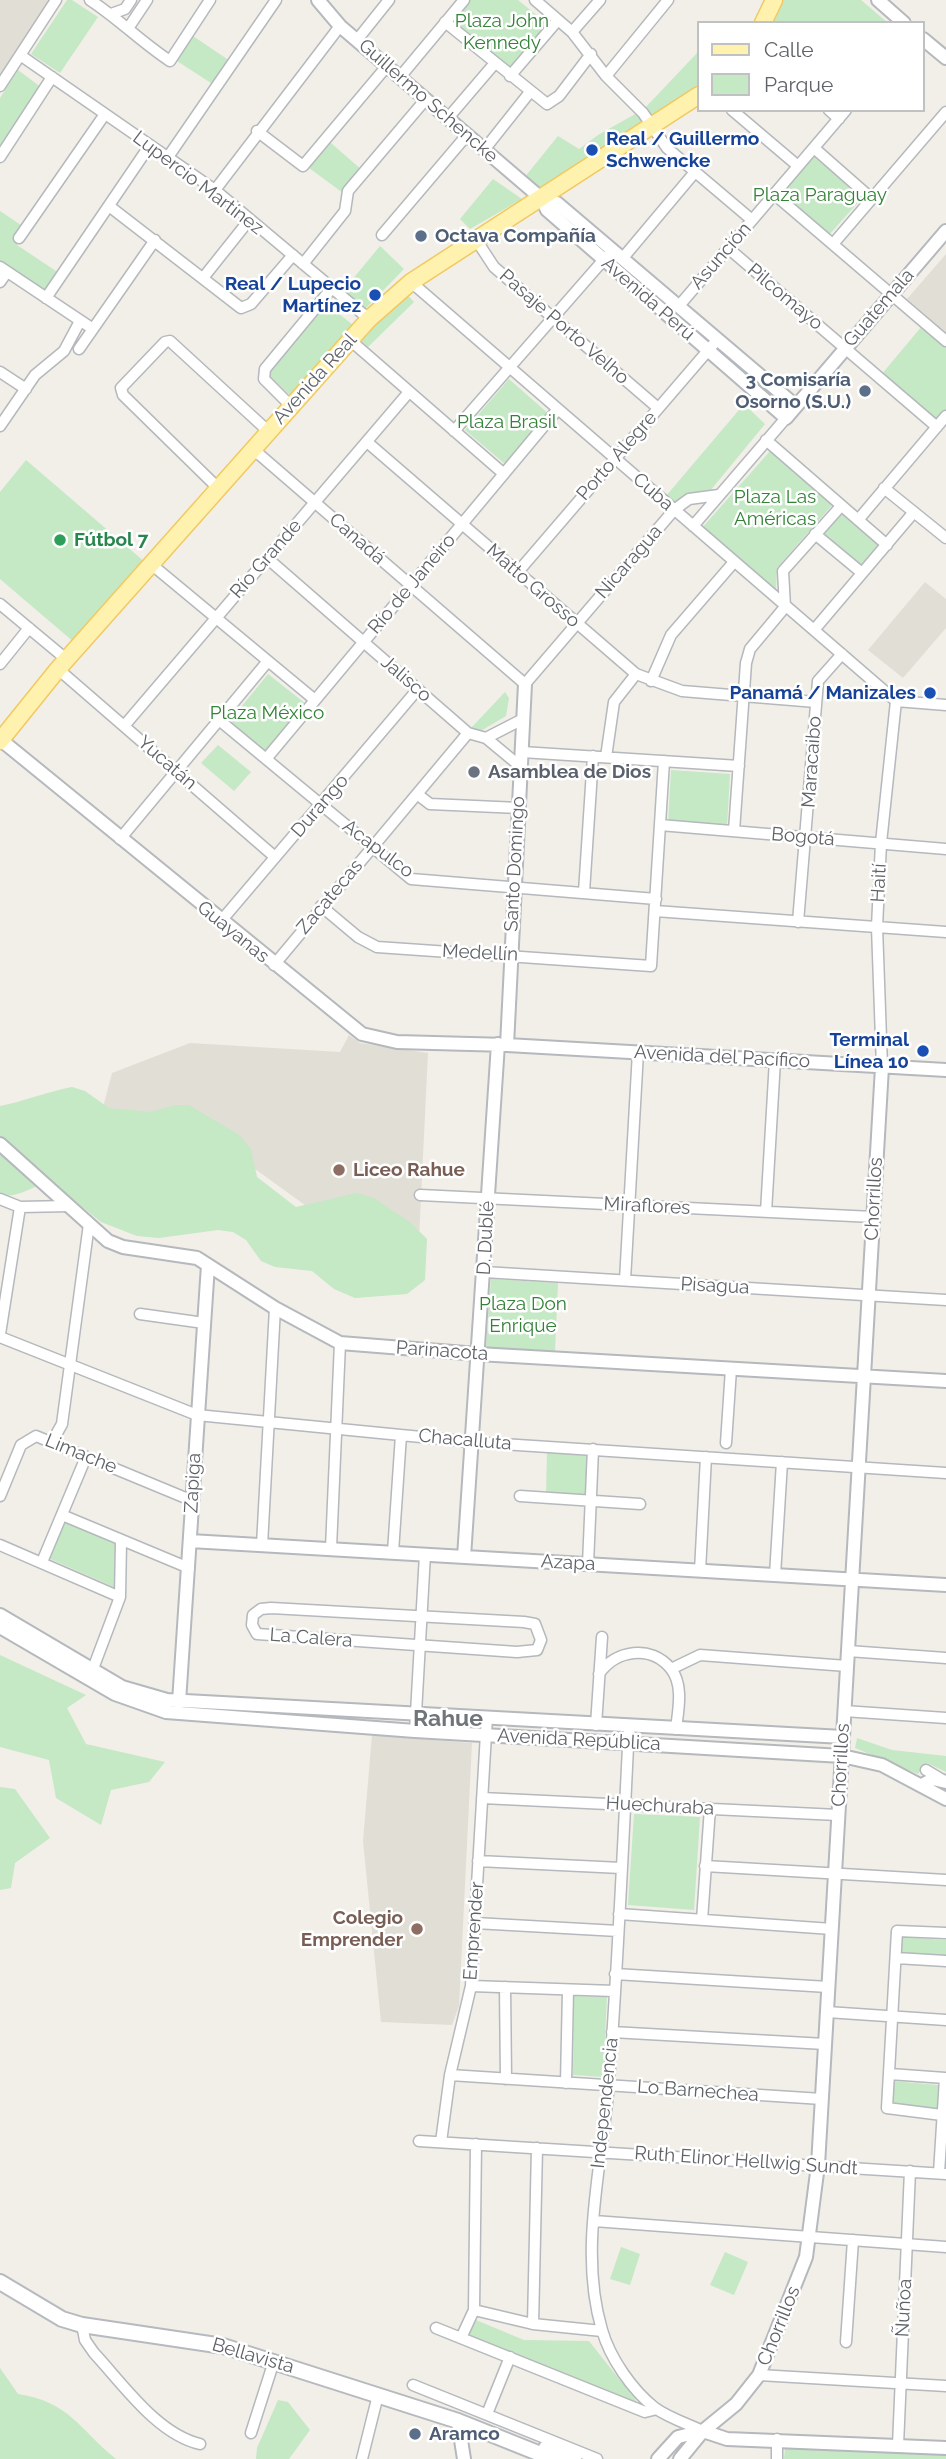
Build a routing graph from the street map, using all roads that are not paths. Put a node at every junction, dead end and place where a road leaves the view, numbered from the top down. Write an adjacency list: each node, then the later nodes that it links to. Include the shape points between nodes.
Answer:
1 (56, 0): 28 (street)
2 (90, 0): 16 (street)
3 (131, 0): 15 (street)
4 (146, 0): 17 (street)
5 (210, 0): 23 (street, via 170,61 135,38)
6 (276, 0): 52 (street)
7 (389, 0): 25 (street)
8 (464, 0): 21 (street)
9 (535, 0): 18 (street)
10 (600, 0): 24 (street)
11 (668, 0): 33 (street)
12 (774, 0): 19 (main road)
13 (878, 0): 20 (street)
14 (319, 1): 22 (street, Guillermo Schencke)
15 (125, 9): 16 (street); 17 (street)
16 (111, 13): 23 (street)
17 (136, 17): 23 (street)
18 (558, 20): 24 (street); 32 (street)
19 (764, 21)
20 (902, 21)
21 (446, 23): 30 (street); 35 (street)
22 (340, 26): 25 (street, Guillermo Schencke); 46 (street)
23 (129, 27)
24 (572, 32): 27 (street)
25 (357, 40): 31 (street, Guillermo Schencke)
26 (926, 46): 29 (street)
27 (592, 54): 33 (street); 37 (street, via 553,102 547,104)
28 (20, 55): 34 (street, Lupercio Martínez); 36 (street)
29 (946, 58)
30 (495, 63): 32 (street); 44 (street)
31 (387, 66): 35 (street, Guillermo Schencke); 46 (street, via 303,166)
32 (510, 76): 37 (street)
33 (606, 76): 45 (street)
34 (52, 77): 42 (street, Lupercio Martínez); 51 (street)
35 (400, 77): 39 (street, Guillermo Schencke)
36 (0, 86)
37 (530, 92): 50 (street)
38 (698, 96): 45 (main road, Avenida Real)
39 (426, 100): 44 (street, Guillermo Schencke); 71 (street, via 348,191 345,211)
40 (734, 112): 53 (street)
41 (946, 112): 58 (street)
42 (104, 114): 48 (street, Lupercio Martínez); 64 (street)
43 (842, 114): 49 (street, Asunción)
44 (448, 118): 47 (street, Guillermo Schencke)
45 (652, 125): 54 (street, via 667,148); 57 (main road, Avenida Real)
46 (257, 131): 55 (street)
47 (467, 135): 50 (street, Guillermo Schencke); 63 (street)
48 (150, 145): 52 (street, Lupercio Martínez); 59 (street)
49 (814, 148): 53 (street, Asunción); 58 (street)
50 (484, 150): 57 (street, Guillermo Schencke)
51 (0, 157)
52 (167, 157): 55 (street, Lupercio Martínez)
53 (798, 166): 56 (street, Asunción)
54 (695, 172): 61 (street); 70 (street)
55 (215, 190): 60 (street, Lupercio Martínez)
56 (774, 194): 61 (street, Asunción); 67 (street)
57 (542, 199): 66 (main road, Avenida Real); 70 (street, Avenida Perú, via 547,210)
58 (872, 199): 67 (street)
59 (109, 205): 65 (street); 78 (street)
60 (250, 219): 69 (street, Lupercio Martínez); 73 (street)
61 (752, 220): 68 (street, Asunción)
62 (946, 231): 77 (street, Guatemala)
63 (382, 235)
64 (19, 238)
65 (155, 240): 73 (street); 83 (street)
66 (477, 241): 75 (main road, Avenida Real); 80 (street, Pasaje Porto Velho, via 494,267)
67 (833, 244): 77 (street)
68 (728, 248): 79 (street, Asunción); 87 (street, Pilcomayo)
69 (293, 256): 71 (street, Lupercio Martínez); 73 (street, via 246,308)
70 (612, 257): 79 (street, Avenida Perú); 80 (street); 89 (street, Avenida Perú)
71 (303, 264): 76 (street, Lupercio Martínez)
72 (3, 270): 74 (street); 78 (street)
73 (203, 278)
74 (0, 282)
75 (411, 282): 81 (main road, Avenida Real); 90 (street, Cuba)
76 (332, 288): 81 (street, Lupercio Martínez); 94 (street, via 265,369 264,379)
77 (892, 294): 86 (street); 87 (street, Guatemala)
78 (46, 298): 82 (street)
79 (678, 307): 85 (street, Avenida Perú)
80 (554, 318): 90 (street); 96 (street, Pasaje Porto Velho)
81 (369, 319): 84 (main road, Avenida Real)
82 (80, 321): 83 (street); 92 (street, via 64,351 41,369)
83 (93, 329): 88 (street)
84 (350, 340): 93 (street); 94 (main road, Avenida Real)
85 (717, 340): 89 (street, Porto Alegre); 95 (street, Avenida Perú)
86 (946, 341)
87 (845, 348): 95 (street, Guatemala); 101 (street, Pilcomayo)
88 (79, 349)
89 (708, 351): 96 (street, Porto Alegre); 99 (street, Avenida Perú)
90 (510, 368): 97 (street, Cuba); 103 (street)
91 (0, 372): 92 (street)
92 (26, 389): 100 (street)
93 (409, 392): 103 (street); 105 (street, Río Grande)
94 (291, 406): 102 (main road, Avenida Real)
95 (796, 406): 99 (street, Guatemala)
96 (658, 408): 107 (street, Porto Alegre)
97 (558, 409): 107 (street, Cuba); 108 (street, Río de Janeiro)
98 (946, 416): 101 (street)
99 (786, 418): 104 (street, Nicaragua)
100 (0, 426)
101 (937, 427): 110 (street)
102 (268, 431): 106 (main road, Avenida Real); 109 (street, via 170,341 121,388)
103 (454, 431): 108 (street)
104 (766, 440): 111 (street, Nicaragua); 113 (street)
105 (367, 442): 112 (street, Río Grande); 117 (street, Matto Grosso)
106 (253, 449): 109 (main road, Avenida Real); 112 (street, Canadá)
107 (614, 458): 114 (street, Cuba); 125 (street, Porto Alegre)
108 (504, 474): 117 (street, Río de Janeiro)
109 (218, 488): 124 (main road, Avenida Real)
110 (884, 488): 115 (street); 116 (street)
111 (719, 495): 114 (street, Nicaragua, via 689,499); 118 (street, Nicaragua)
112 (315, 503): 122 (street, Río Grande); 127 (street, Canadá)
113 (841, 506): 116 (street); 119 (street)
114 (674, 510): 118 (street, Cuba); 131 (street, Nicaragua)
115 (914, 512): 120 (street); 121 (street)
116 (858, 520): 121 (street)
117 (462, 524): 125 (street, Matto Grosso); 127 (street, Río de Janeiro)
118 (693, 526): 123 (street, Cuba)
119 (815, 534): 126 (street); 129 (street, via 783,571)
120 (945, 534)
121 (887, 545): 126 (street)
122 (267, 558): 130 (street, Río Grande); 134 (street, Jalisco)
123 (734, 562): 129 (street, Cuba); 140 (street, via 671,635)
124 (151, 564): 130 (street); 138 (main road, Avenida Real)
125 (517, 573): 131 (street, Matto Grosso)
126 (862, 573): 133 (street)
127 (411, 586): 134 (street, Río de Janeiro); 141 (street, Canadá)
128 (0, 604): 132 (street, Yucatán)
129 (785, 607): 133 (street, Cuba); 143 (street, via 751,649)
130 (216, 618): 136 (street); 150 (street, Río Grande)
131 (576, 622): 139 (street, Matto Grosso); 141 (street, Nicaragua)
132 (29, 628): 137 (street); 138 (street, Yucatán)
133 (814, 630): 135 (street, Cuba)
134 (364, 642): 142 (street, Jalisco); 144 (street, Río de Janeiro)
135 (842, 654): 145 (street, Cuba); 146 (street, Maracaibo, via 818,681)
136 (268, 661): 144 (street); 149 (street)
137 (0, 664)
138 (62, 664): 150 (street, Yucatán); 153 (main road, Avenida Real)
139 (636, 674): 140 (street, Matto Grosso); 156 (street, via 614,702)
140 (651, 681): 143 (street, Matto Grosso, via 682,691)
141 (525, 684): 148 (street, Santo Domingo)
142 (418, 689): 151 (street, Jalisco); 163 (street, Durango)
143 (744, 696): 146 (street, Matto Grosso); 159 (street)
144 (315, 700): 157 (street, Río de Janeiro)
145 (896, 701): 147 (street); 169 (street, Haití)
146 (816, 702): 167 (street, Maracaibo)
147 (946, 705)
148 (523, 719): 152 (street); 154 (street, Santo Domingo)
149 (219, 720): 157 (street, Acapulco); 161 (street)
150 (124, 726): 161 (street, Yucatán)
151 (468, 733): 152 (street, Jalisco); 162 (street, Zacatecas)
152 (486, 738): 160 (street, Jalisco)
153 (1, 741): 168 (street, Guayanas)
154 (522, 751): 155 (street); 160 (street, Santo Domingo)
155 (593, 756): 156 (street); 174 (street)
156 (606, 757): 158 (street)
157 (266, 759): 163 (street, Acapulco)
158 (664, 761): 159 (street); 165 (street)
159 (739, 766): 166 (street)
160 (521, 767): 164 (street, Santo Domingo)
161 (176, 771): 168 (street); 172 (street, Yucatán)
162 (417, 794): 164 (street, via 430,804); 170 (street, Zacatecas)
163 (321, 804): 170 (street, Acapulco); 172 (street, Durango)
164 (519, 808): 173 (street, Santo Domingo)
165 (660, 825): 166 (street, Bogotá); 175 (street)
166 (734, 831): 167 (street, Bogotá)
167 (806, 837): 169 (street, Bogotá); 179 (street, Maracaibo)
168 (120, 839): 178 (street, Guayanas)
169 (881, 843): 171 (street, Bogotá); 180 (street, Haití)
170 (372, 846): 173 (street, Acapulco, via 411,879); 176 (street, Zacatecas)
171 (946, 849)
172 (275, 857): 178 (street, Durango)
173 (514, 887): 174 (street, Acapulco); 182 (street, Santo Domingo)
174 (584, 892): 175 (street, Acapulco)
175 (656, 899): 177 (street)
176 (321, 906): 182 (street, Medellín, via 377,947); 183 (street, Zacatecas)
177 (655, 911): 179 (street); 182 (street, Medellín, via 652,965)
178 (221, 921): 183 (street, Guayanas)
179 (798, 922): 180 (street)
180 (877, 927): 181 (street); 187 (street, Haití)
181 (946, 932)
182 (510, 954): 184 (street, Santo Domingo)
183 (275, 965): 184 (street, Guayanas, via 362,1034 397,1042)
184 (503, 1044): 185 (street, Avenida del Pacífico); 191 (street, D. Dublé)
185 (638, 1052): 186 (street, Avenida del Pacífico); 193 (street)
186 (775, 1060): 187 (street, Avenida del Pacífico); 196 (street)
187 (882, 1067): 188 (street, Avenida del Pacífico); 197 (street, Chorrillos)
188 (946, 1070)
189 (0, 1144): 194 (street, Parinacota)
190 (420, 1195): 191 (street, Miraflores)
191 (488, 1198): 193 (street, Miraflores); 200 (street, D. Dublé)
192 (0, 1199): 195 (street)
193 (629, 1205): 196 (street, Miraflores); 201 (street)
194 (70, 1206): 195 (street); 198 (street, Parinacota)
195 (20, 1207): 207 (street)
196 (766, 1212): 197 (street, Miraflores)
197 (873, 1217): 202 (street, Chorrillos)
198 (89, 1224): 199 (street, Parinacota, via 123,1247 197,1258); 210 (street)
199 (208, 1265): 204 (street, Parinacota); 206 (street, Zapiga)
200 (484, 1272): 201 (street, Pisagua); 209 (street, D. Dublé)
201 (625, 1280): 202 (street, Pisagua)
202 (869, 1295): 203 (street, Pisagua); 212 (street, Chorrillos)
203 (946, 1300)
204 (275, 1308): 208 (street, Parinacota); 215 (street)
205 (140, 1314): 206 (street)
206 (204, 1323): 214 (street, Zapiga)
207 (0, 1336): 210 (street, Chacalluta)
208 (340, 1343): 209 (street, Parinacota); 216 (street)
209 (478, 1354): 211 (street, Parinacota); 218 (street, D. Dublé)
210 (69, 1365): 214 (street, Chacalluta); 219 (street, via 62,1424)
211 (731, 1368): 212 (street, Parinacota); 220 (street)
212 (864, 1376): 213 (street, Parinacota); 225 (street, Chorrillos)
213 (946, 1381)
214 (197, 1415): 215 (street, Chacalluta); 229 (street, Zapiga)
215 (269, 1422): 216 (street, Chacalluta); 236 (street)
216 (337, 1429): 217 (street, Chacalluta); 237 (street)
217 (401, 1435): 218 (street, Chacalluta); 238 (street)
218 (472, 1441): 221 (street, Chacalluta); 240 (street, D. Dublé)
219 (52, 1443): 222 (street, Limache); 227 (street, Limache, via 36,1436 21,1445)
220 (726, 1443)
221 (593, 1450): 223 (street, Chacalluta); 230 (street)
222 (86, 1457): 229 (street, Limache); 232 (street)
223 (706, 1457): 224 (street, Chacalluta); 244 (street)
224 (782, 1462): 225 (street, Chacalluta); 245 (street)
225 (859, 1467): 226 (street, Chacalluta); 246 (street, Chorrillos)
226 (946, 1473)
227 (0, 1496)
228 (520, 1496): 230 (street)
229 (193, 1501): 234 (street, Zapiga)
230 (590, 1501): 231 (street); 242 (street)
231 (640, 1504)
232 (62, 1515): 233 (street); 241 (street)
233 (121, 1541): 243 (street); 248 (street)
234 (190, 1541): 236 (street, Azapa); 243 (street, Zapiga)
235 (0, 1545): 241 (street)
236 (262, 1545): 237 (street, Azapa)
237 (331, 1548): 238 (street, Azapa)
238 (393, 1552): 239 (street, Azapa)
239 (425, 1554): 240 (street, Azapa); 250 (street)
240 (464, 1557): 242 (street, Azapa)
241 (42, 1562): 248 (street)
242 (588, 1564): 244 (street, Azapa)
243 (189, 1568): 260 (street, Zapiga)
244 (700, 1571): 245 (street, Azapa)
245 (775, 1575): 246 (street, Azapa)
246 (852, 1580): 247 (street, Azapa); 254 (street, Chorrillos)
247 (946, 1585)
248 (120, 1598): 258 (street)
249 (0, 1615): 258 (street, Avenida República)
250 (421, 1616): 253 (street); 253 (street, La Calera, via 535,1624 541,1640 537,1650 529,1652); 253 (street, La Calera, via 271,1608 253,1615 252,1625 257,1634)
251 (0, 1627): 258 (street, Avenida República)
252 (602, 1637): 259 (street)
253 (420, 1646): 262 (street)
254 (848, 1651): 255 (street); 256 (street, Chorrillos)
255 (946, 1657)
256 (847, 1666): 257 (street, via 700,1655); 261 (street, Chorrillos)
257 (671, 1669): 259 (street, via 651,1656 624,1654 608,1661); 267 (street, via 679,1697)
258 (92, 1673): 260 (street, Avenida República, via 133,1691); 268 (street, Avenida República, via 128,1700 166,1712)
259 (599, 1674): 265 (street)
260 (178, 1702): 262 (street, Avenida República)
261 (844, 1711): 264 (street); 270 (street, Chorrillos)
262 (416, 1713): 263 (street, Avenida República); 268 (street)
263 (487, 1717): 265 (street, Avenida República); 269 (street, Emprender)
264 (946, 1718)
265 (596, 1725): 266 (street, Avenida República)
266 (629, 1727): 267 (street, Avenida República); 271 (street, Independencia)
267 (676, 1729): 270 (street, Avenida República)
268 (415, 1731): 269 (street, Avenida República)
269 (486, 1734): 271 (street, Avenida República); 276 (street, Emprender)
270 (843, 1737): 272 (street, Chorrillos)
271 (629, 1742): 272 (street, Avenida República); 278 (street, Independencia)
272 (842, 1756): 275 (street, Avenida República, via 882,1765); 280 (street, Chorrillos)
273 (926, 1770): 274 (street)
274 (945, 1781): 275 (street, via 933,1779)
275 (922, 1785): 277 (street, Avenida República)
276 (482, 1798): 278 (street, Huechuraba); 281 (street, Emprender)
277 (946, 1799)
278 (625, 1804): 279 (street, Huechuraba); 283 (street, Independencia)
279 (710, 1808): 280 (street, Huechuraba); 282 (street)
280 (838, 1815): 284 (street, Chorrillos)
281 (478, 1861): 283 (street); 288 (street, Emprender)
282 (705, 1866): 284 (street); 287 (street)
283 (621, 1868): 286 (street, Independencia)
284 (834, 1874): 285 (street); 289 (street, Chorrillos)
285 (946, 1880)
286 (619, 1914): 287 (street); 290 (street, Independencia)
287 (702, 1920): 289 (street)
288 (475, 1923): 290 (street); 295 (street, Emprender)
289 (832, 1929): 297 (street, Chorrillos)
290 (618, 1931): 294 (street, Independencia)
291 (946, 1933): 292 (street, via 897,1931)
292 (896, 1958): 293 (street); 301 (street)
293 (946, 1961)
294 (615, 1974): 297 (street); 299 (street, Independencia)
295 (471, 1986): 296 (street); 306 (street, Emprender)
296 (505, 1987): 298 (street); 307 (street)
297 (828, 1987): 300 (street, Chorrillos)
298 (568, 1990): 299 (street); 308 (street)
299 (614, 1991): 303 (street, Independencia)
300 (827, 2012): 301 (street); 304 (street, Chorrillos)
301 (892, 2017): 302 (street); 305 (street)
302 (946, 2021)
303 (612, 2032): 304 (street); 309 (street, Independencia)
304 (825, 2044): 310 (street, Chorrillos)
305 (890, 2074): 311 (street, via 887,2108); 311 (street, via 945,2078)
306 (450, 2075): 307 (street, Lo Barnechea); 313 (street, Emprender)
307 (506, 2079): 308 (street, Lo Barnechea)
308 (566, 2082): 309 (street, Lo Barnechea)
309 (609, 2085): 310 (street, Lo Barnechea); 316 (street, Independencia)
310 (821, 2099): 317 (street, Chorrillos)
311 (942, 2115): 319 (street)
312 (419, 2141): 313 (street, Ruth Elinor Hellwig Sundt)
313 (441, 2142): 314 (street, Ruth Elinor Hellwig Sundt)
314 (476, 2144): 315 (street, Ruth Elinor Hellwig Sundt); 326 (street)
315 (537, 2148): 316 (street, Ruth Elinor Hellwig Sundt); 327 (street)
316 (599, 2152): 317 (street, Ruth Elinor Hellwig Sundt); 320 (street, Independencia)
317 (818, 2165): 318 (street, Ruth Elinor Hellwig Sundt); 321 (street, Chorrillos)
318 (910, 2171): 319 (street, Ruth Elinor Hellwig Sundt); 323 (street, Ñuñoa)
319 (942, 2173)
320 (594, 2221): 321 (street); 330 (street, Independencia, via 596,2300)
321 (808, 2236): 322 (street); 335 (street, Chorrillos, via 806,2257)
322 (853, 2240): 323 (street); 332 (street)
323 (907, 2244): 324 (street); 336 (street, Ñuñoa)
324 (946, 2247)
325 (0, 2281): 328 (main road, Bellavista, via 62,2319)
326 (474, 2310): 327 (street); 331 (street)
327 (533, 2324): 330 (street)
328 (82, 2325): 334 (main road, Bellavista, via 197,2340); 347 (street, via 94,2353 163,2425)
329 (436, 2328): 331 (street)
330 (602, 2331): 340 (street, Independencia, via 624,2372)
331 (461, 2338): 333 (street)
332 (846, 2342)
333 (510, 2357): 340 (street, via 645,2412); 341 (street)
334 (274, 2361): 339 (main road, Bellavista); 344 (street)
335 (759, 2375): 336 (street); 343 (street, Chorrillos, via 736,2404)
336 (900, 2384): 338 (street); 348 (street, Ñuñoa)
337 (413, 2385): 341 (street)
338 (946, 2386)
339 (378, 2395): 342 (main road, Bellavista); 350 (street)
340 (657, 2409): 343 (street, Independencia)
341 (487, 2414): 354 (street)
342 (458, 2421): 346 (main road, Bellavista); 351 (street)
343 (703, 2431): 345 (street, via 727,2439); 355 (street, Chorrillos, via 678,2437); 356 (street, Chorrillos)
344 (251, 2433)
345 (778, 2439): 348 (street); 357 (street)
346 (507, 2440): 352 (main road, Bellavista); 353 (main road, Bellavista, via 540,2445)
347 (200, 2444)
348 (898, 2445): 349 (street)
349 (946, 2448)
350 (362, 2459)
351 (464, 2459)
352 (553, 2459)
353 (573, 2459)
354 (597, 2459)
355 (658, 2459)
356 (680, 2459)
357 (776, 2459)

